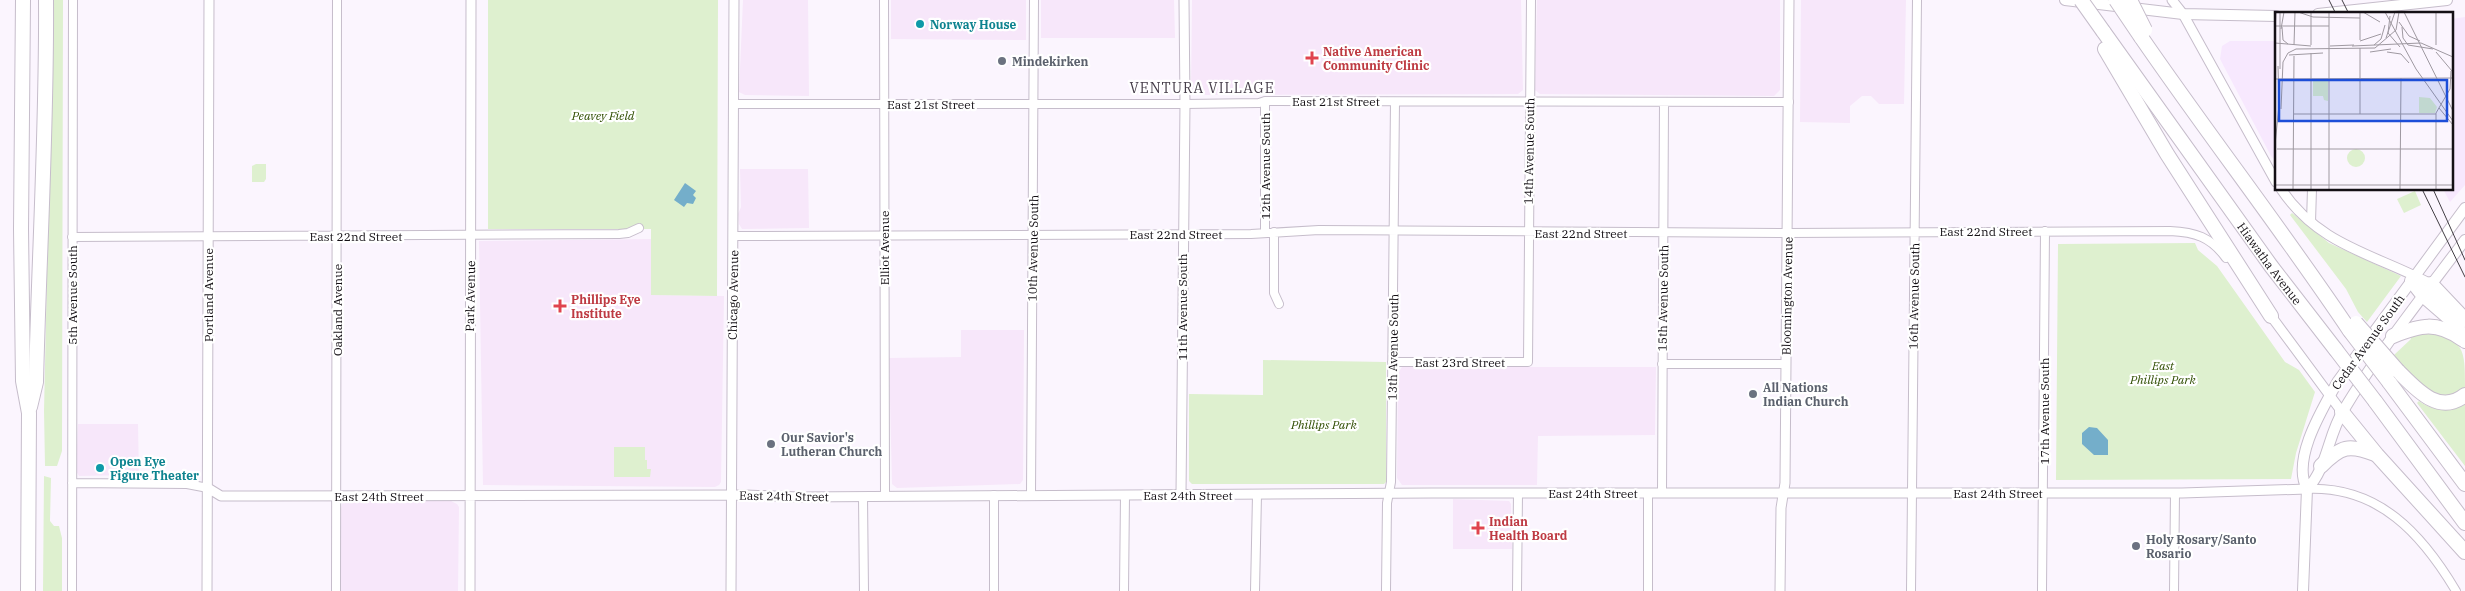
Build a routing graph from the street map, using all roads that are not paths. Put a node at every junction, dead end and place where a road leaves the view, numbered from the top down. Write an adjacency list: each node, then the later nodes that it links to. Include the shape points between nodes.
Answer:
1 (23, 0): 74 (highway, via 20,149 23,381)
2 (46, 0): 74 (highway, via 47,101 36,382)
3 (72, 0): 54 (street, 5th Avenue South)
4 (209, 0): 56 (street, Portland Avenue)
5 (337, 0): 55 (street, Oakland Avenue)
6 (471, 0): 51 (street, Park Avenue)
7 (734, 0): 31 (street, Chicago Avenue)
8 (884, 0): 32 (street, Elliot Avenue)
9 (1034, 0): 33 (street, 10th Avenue South)
10 (1184, 0): 34 (street, 11th Avenue South)
11 (1531, 0): 28 (street, 14th Avenue South)
12 (1788, 0): 30 (street, Bloomington Avenue)
13 (1917, 0): 45 (street, 16th Avenue South)
14 (2065, 0): 22 (main road)
15 (2076, 0): 24 (highway)
16 (2081, 0): 24 (highway, Hiawatha Avenue, bridge)
17 (2116, 0): 25 (highway, bridge)
18 (2130, 0): 25 (highway, bridge)
19 (2172, 0): 22 (street)
20 (2447, 0): 21 (main road)
21 (2336, 12)
22 (2183, 14): 23 (main road); 35 (street)
23 (2275, 16)
24 (2099, 31): 62 (highway, via 2172,162); 99 (highway, Hiawatha Avenue, bridge)
25 (2145, 37): 70 (highway, bridge, via 2178,90 2307,267)
26 (1265, 101): 27 (street, East 21st Street); 34 (street, East 21st Street); 42 (street, 12th Avenue South)
27 (1395, 102): 28 (street, East 21st Street); 41 (street, 13th Avenue South)
28 (1530, 102): 29 (street, East 21st Street); 44 (street, 14th Avenue South)
29 (1664, 102): 30 (street, East 21st Street); 47 (street, 15th Avenue South)
30 (1789, 102): 48 (street, Bloomington Avenue)
31 (733, 104): 32 (street, East 21st Street); 53 (street, Chicago Avenue)
32 (884, 104): 33 (street, East 21st Street); 52 (street, Elliot Avenue)
33 (1034, 104): 34 (street, East 21st Street); 49 (street, 10th Avenue South)
34 (1185, 104): 50 (street, 11th Avenue South)
35 (2275, 178)
36 (2282, 190): 39 (street)
37 (2312, 190): 39 (street)
38 (2465, 208): 58 (main road, Cedar Avenue South)
39 (2311, 222): 58 (street, via 2338,242)
40 (639, 228): 51 (street, East 22nd Street, via 619,234)
41 (1394, 231): 43 (street, East 22nd Street); 44 (street, East 22nd Street); 66 (street, 13th Avenue South)
42 (1265, 232): 43 (street, East 22nd Street); 50 (street, East 22nd Street)
43 (1274, 232): 61 (street, 12th Avenue South, via 1274,293)
44 (1529, 232): 47 (street, East 22nd Street); 67 (street, 14th Avenue South)
45 (1915, 232): 46 (street, East 22nd Street); 48 (street, East 22nd Street); 84 (street, 16th Avenue South)
46 (2045, 232): 62 (street, East 22nd Street, via 2199,234 2218,247); 85 (street, 17th Avenue South)
47 (1664, 233): 48 (street, East 22nd Street); 68 (street, 15th Avenue South)
48 (1788, 233): 69 (street, Bloomington Avenue)
49 (1033, 234): 50 (street, East 22nd Street); 52 (street, East 22nd Street); 92 (street, 10th Avenue South)
50 (1182, 234): 87 (street, 11th Avenue South)
51 (471, 235): 55 (street, East 22nd Street); 96 (street, Park Avenue)
52 (884, 235): 53 (street, East 22nd Street); 97 (street, Elliot Avenue)
53 (733, 236): 90 (street, Chicago Avenue)
54 (72, 237): 56 (street, East 22nd Street); 77 (street, 5th Avenue South)
55 (337, 237): 56 (street, East 22nd Street); 95 (street, Oakland Avenue)
56 (209, 238): 79 (street, Portland Avenue)
57 (2465, 240): 59 (main road, Cedar Avenue South)
58 (2414, 278): 59 (street); 60 (highway); 72 (main road, Cedar Avenue South)
59 (2432, 284): 60 (main road, Cedar Avenue South); 63 (highway)
60 (2423, 296): 64 (main road, Cedar Avenue South); 65 (highway, via 2453,321)
61 (1279, 304)
62 (2271, 316): 72 (street, East 22nd Street)
63 (2465, 320)
64 (2393, 336): 65 (highway, via 2422,326 2435,326); 73 (main road, Cedar Avenue South)
65 (2465, 341)
66 (1392, 362): 67 (street, East 23rd Street); 88 (street, 13th Avenue South, via 1392,482)
67 (1528, 362)
68 (1662, 364): 69 (street); 82 (street, 15th Avenue South)
69 (1786, 364): 83 (street, Bloomington Avenue)
70 (2394, 377): 71 (highway, via 2429,400 2442,404 2453,403); 78 (highway)
71 (2465, 395)
72 (2330, 396): 73 (street, East 22nd Street); 80 (main road, Cedar Avenue South, via 2307,447 2301,472)
73 (2342, 412): 75 (highway); 76 (main road, Cedar Avenue South)
74 (29, 413): 101 (highway)
75 (2377, 455): 76 (highway, via 2351,447 2338,450); 100 (highway)
76 (2321, 466): 80 (main road, Cedar Avenue South, via 2317,479)
77 (72, 484): 79 (street, East 24th Street, via 186,484); 102 (street, 5th Avenue South)
78 (2465, 484)
79 (208, 488): 95 (street, East 24th Street, via 221,496); 103 (street, Portland Avenue)
80 (2307, 489): 86 (street, East 24th Street); 118 (main road, Cedar Avenue South); 119 (street, via 2339,491 2386,510 2413,532)
81 (1648, 493): 82 (street, East 24th Street); 89 (street, East 24th Street); 113 (street)
82 (1662, 493): 83 (street, East 24th Street)
83 (1784, 493): 84 (street, East 24th Street); 114 (street, Bloomington Avenue)
84 (1912, 493): 85 (street, East 24th Street); 115 (street, 16th Avenue South)
85 (2043, 493): 86 (street, East 24th Street); 116 (street, 17th Avenue South)
86 (2175, 493): 117 (street)
87 (1181, 494): 93 (street, East 24th Street); 94 (street, East 24th Street)
88 (1389, 494): 89 (street, East 24th Street); 94 (street, East 24th Street); 111 (street, 13th Avenue South)
89 (1518, 494): 112 (street)
90 (731, 495): 96 (street, East 24th Street); 98 (street, East 24th Street); 106 (street, Chicago Avenue)
91 (994, 495): 92 (street, East 24th Street); 97 (street, East 24th Street); 108 (street)
92 (1031, 495): 93 (street, East 24th Street)
93 (1125, 495): 109 (street)
94 (1256, 495): 110 (street)
95 (337, 496): 96 (street, East 24th Street); 104 (street, Oakland Avenue)
96 (468, 496): 105 (street, Park Avenue)
97 (885, 496): 98 (street, East 24th Street)
98 (864, 497): 107 (street)
99 (2465, 523)
100 (2465, 552)
101 (28, 591)
102 (72, 591)
103 (208, 591)
104 (336, 591)
105 (470, 591)
106 (731, 591)
107 (864, 591)
108 (994, 591)
109 (1124, 591)
110 (1255, 591)
111 (1386, 591)
112 (1518, 591)
113 (1648, 591)
114 (1780, 591)
115 (1911, 591)
116 (2042, 591)
117 (2174, 591)
118 (2303, 591)
119 (2456, 591)

